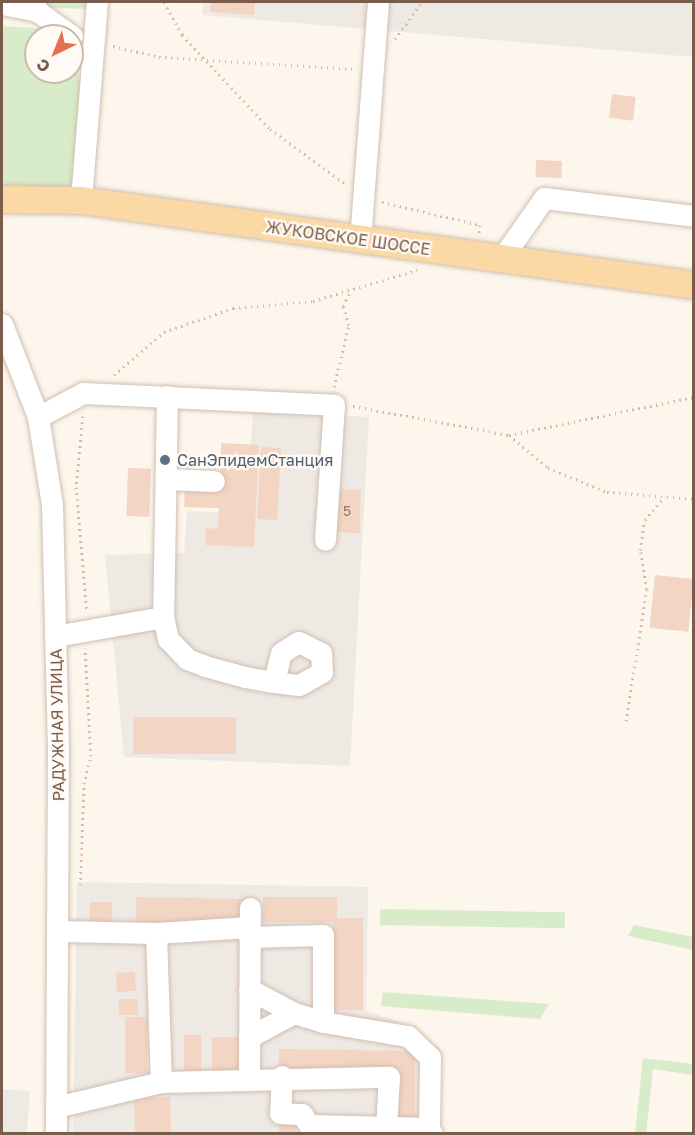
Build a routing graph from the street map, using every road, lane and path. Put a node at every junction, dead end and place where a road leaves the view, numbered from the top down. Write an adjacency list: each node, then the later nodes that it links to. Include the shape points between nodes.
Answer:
1 (97, 2): 10 (street)
2 (164, 2): 11 (path, via 182,35)
3 (378, 2): 12 (street)
4 (422, 2): 9 (path)
5 (2, 4): 6 (street)
6 (36, 6): 7 (street)
7 (58, 24)
8 (84, 42): 10 (street)
9 (393, 42)
10 (93, 46): 11 (path); 15 (street)
11 (211, 61): 12 (path); 13 (path, via 270,129)
12 (373, 70): 13 (street)
13 (364, 197): 17 (street); 18 (path, via 480,225)
14 (2, 199): 15 (main road, ЖУКОВСКОЕ ШОССЕ)
15 (81, 200): 17 (main road, ЖУКОВСКОЕ ШОССЕ)
16 (693, 216): 18 (street, via 544,198)
17 (360, 241): 18 (main road, ЖУКОВСКОЕ ШОССЕ)
18 (489, 257): 20 (main road, ЖУКОВСКОЕ ШОССЕ)
19 (428, 271): 21 (path, via 390,275)
20 (693, 285)
21 (350, 292): 23 (path, via 232,308 164,332 126,369); 26 (path, via 343,306 349,325 335,369)
22 (2, 324): 27 (street, РАДУЖНАЯ УЛИЦА)
23 (90, 393): 24 (street); 27 (street); 35 (path, via 76,487)
24 (167, 396): 26 (street); 29 (street)
25 (693, 397): 28 (path)
26 (334, 405): 28 (path, via 388,409); 33 (street)
27 (38, 417): 36 (street, РАДУЖНАЯ УЛИЦА, via 52,504)
28 (509, 435): 31 (path, via 548,468 607,492)
29 (166, 479): 30 (street); 34 (street)
30 (214, 481)
31 (664, 497): 32 (path); 38 (path, via 645,520 640,550 647,589)
32 (693, 499)
33 (326, 540)
34 (163, 617): 35 (street); 37 (street, via 168,639 187,659)
35 (87, 630): 36 (street); 39 (path, via 91,756 84,784)
36 (55, 636): 41 (street, РАДУЖНАЯ УЛИЦА)
37 (274, 682)
38 (626, 721)
39 (80, 885)
40 (249, 924): 42 (street); 43 (street); 45 (street, via 323,935)
41 (59, 931): 42 (street); 50 (street, РАДУЖНАЯ УЛИЦА)
42 (156, 933): 49 (street)
43 (249, 989): 44 (street); 46 (street)
44 (294, 1013): 45 (street); 46 (street)
45 (323, 1022): 52 (street, via 408,1036 430,1057)
46 (249, 1038): 48 (street)
47 (282, 1076): 48 (street); 51 (street, via 280,1113 302,1113 309,1125); 51 (street, via 389,1077)
48 (249, 1080): 49 (street)
49 (161, 1082): 50 (street)
50 (56, 1107): 53 (street, РАДУЖНАЯ УЛИЦА)
51 (386, 1127): 52 (street)
52 (431, 1131)
53 (56, 1134)

